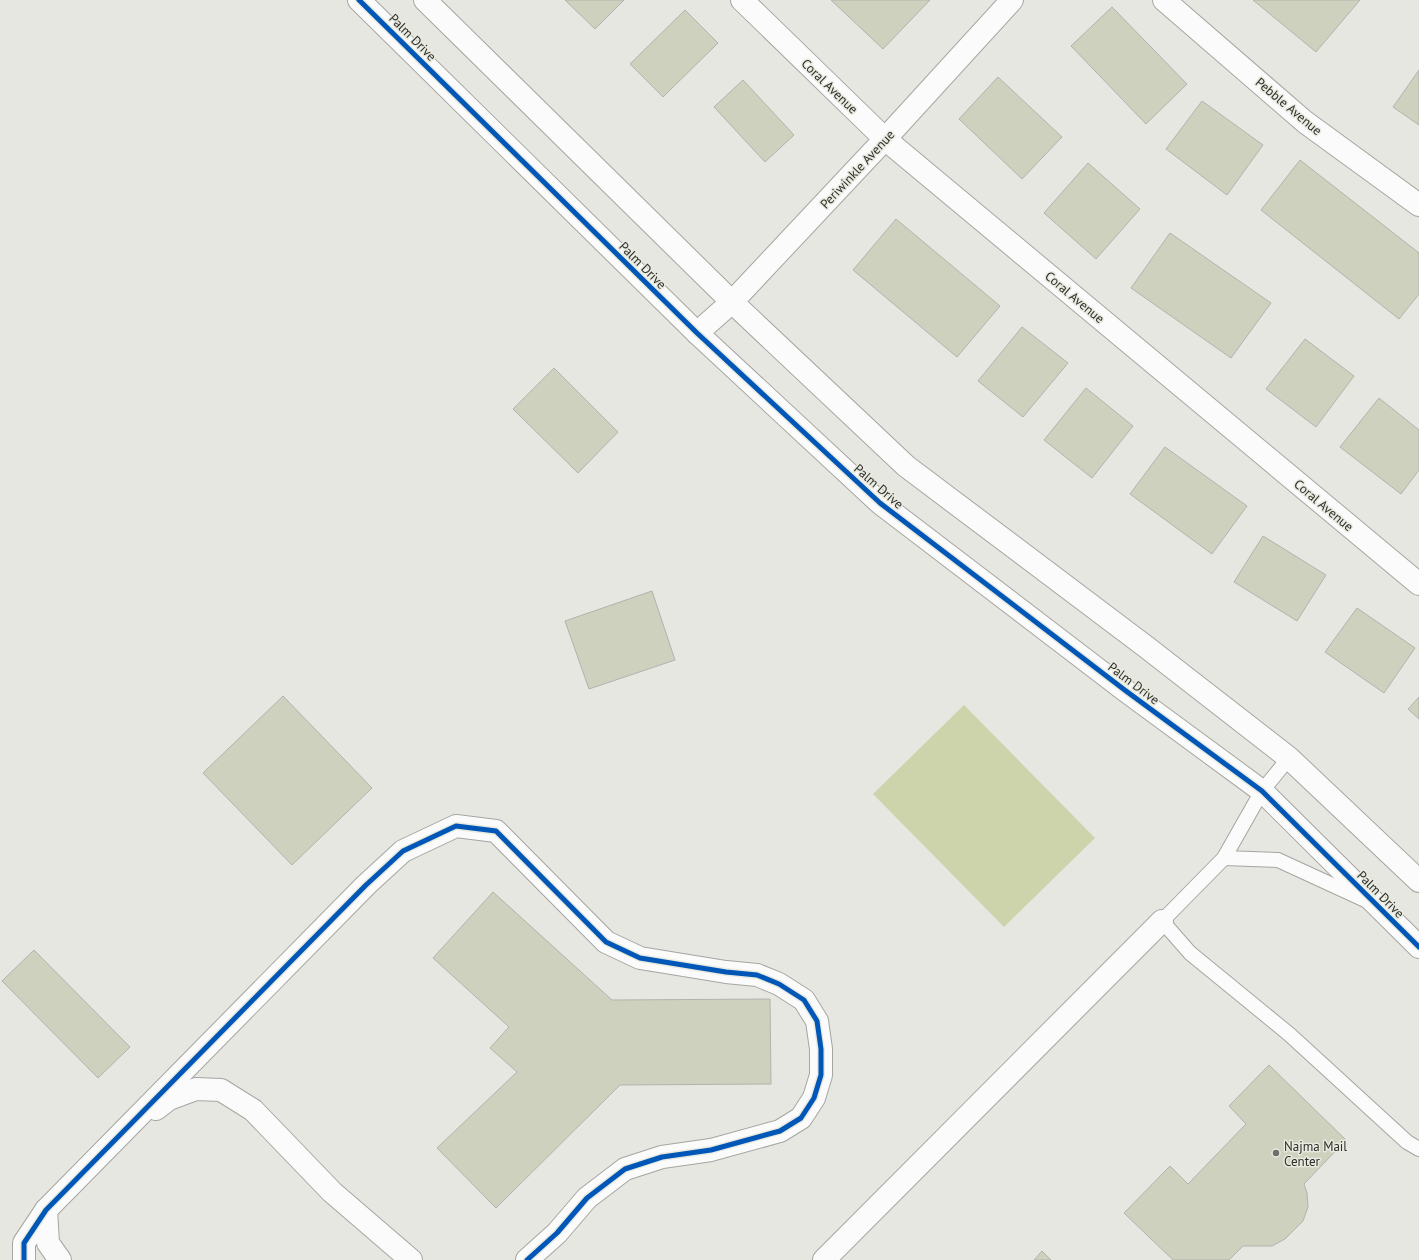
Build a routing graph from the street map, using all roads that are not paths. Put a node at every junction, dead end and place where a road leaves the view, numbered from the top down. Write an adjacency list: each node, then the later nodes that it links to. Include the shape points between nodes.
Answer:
1 (359, 0): 9 (street, Palm Drive)
2 (425, 0): 8 (street)
3 (742, 0): 6 (street, Coral Avenue)
4 (1012, 0): 6 (street, Periwinkle Avenue)
5 (1164, 0): 7 (street, Pebble Avenue, via 1305,122)
6 (885, 139): 8 (street, Periwinkle Avenue); 10 (street, Coral Avenue)
7 (1419, 205)
8 (732, 302): 9 (street, Periwinkle Avenue); 11 (street, via 906,466)
9 (697, 333): 12 (street, Palm Drive, via 880,504 1120,687)
10 (1419, 584)
11 (1289, 758): 12 (lane); 14 (street)
12 (1262, 791): 13 (lane); 15 (street, Palm Drive)
13 (1224, 858): 15 (lane, via 1278,860); 16 (lane)
14 (1419, 881)
15 (1377, 906): 17 (street, Palm Drive)
16 (1162, 921): 19 (lane, via 1190,953 1289,1034 1407,1142); 25 (street)
17 (1419, 947)
18 (122, 1132): 20 (street); 23 (street, via 169,1099 196,1089 221,1090 253,1110 332,1192); 24 (street, via 366,885 403,851 456,826 496,831 606,942 640,958 757,975 779,984 804,1000 817,1021 821,1049 821,1076 814,1098 800,1118 780,1131 711,1150 662,1157 625,1169 587,1198 557,1233)
19 (1419, 1149)
20 (46, 1210): 21 (street, via 24,1243); 22 (street, via 48,1243)
21 (24, 1260)
22 (60, 1260)
23 (411, 1260)
24 (527, 1260)
25 (824, 1260)

